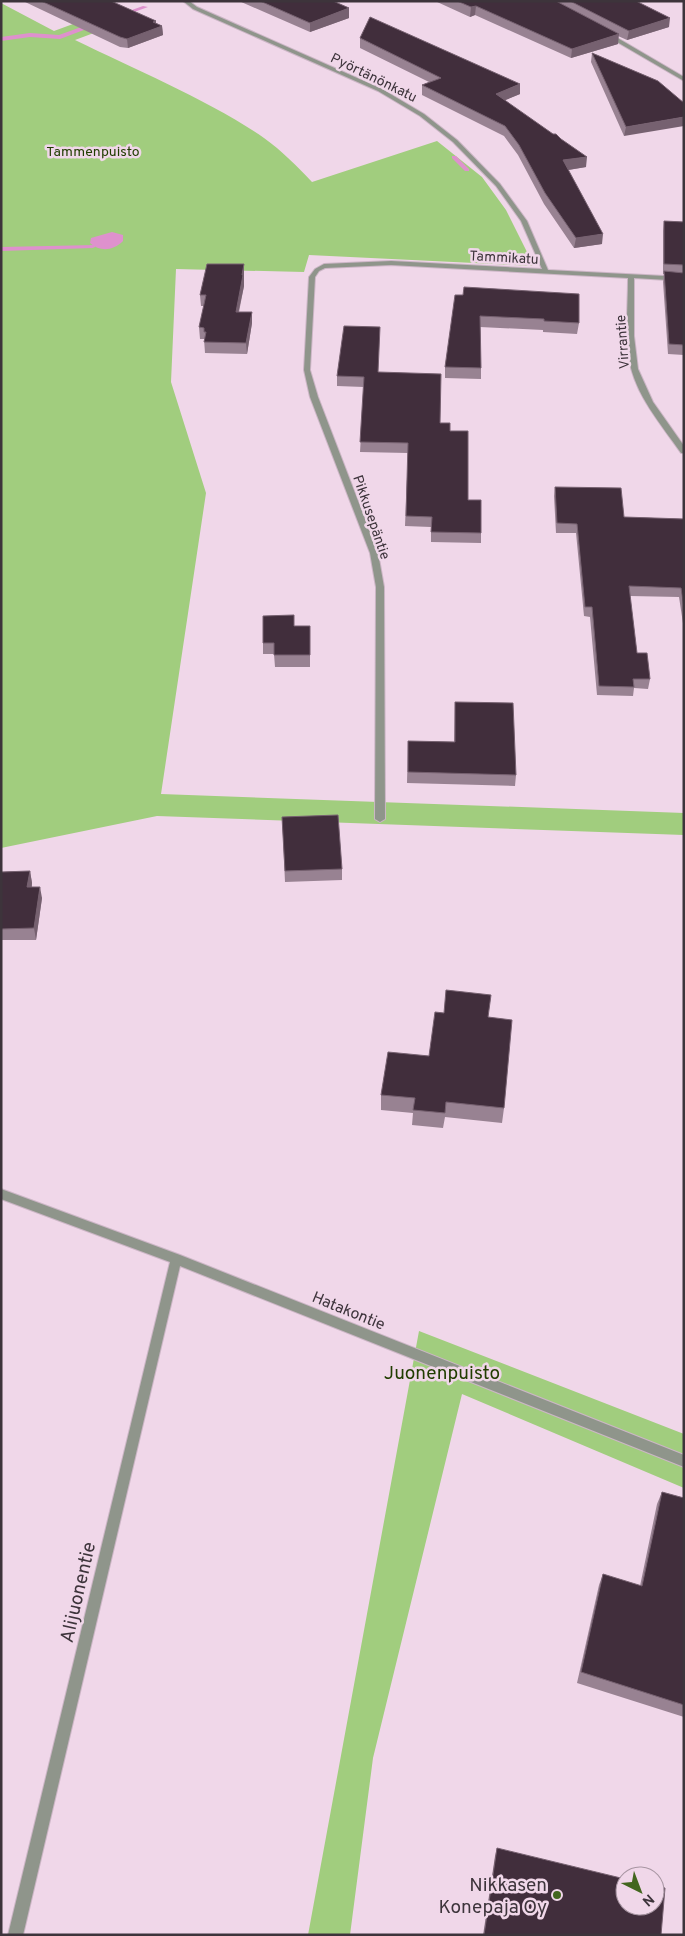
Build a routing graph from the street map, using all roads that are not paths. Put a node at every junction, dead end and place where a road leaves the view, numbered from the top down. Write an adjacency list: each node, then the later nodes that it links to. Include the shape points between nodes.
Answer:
1 (185, 1): 5 (street, Pyörtänönkatu, via 380,90 422,115 454,141 498,185 524,221)
2 (601, 31): 3 (street)
3 (684, 79)
4 (324, 266): 5 (street, Tammikatu, via 391,263); 9 (street, Pikkusepäntie, via 312,277 307,370 314,398 374,552 380,587)
5 (546, 272): 6 (street, Tammikatu)
6 (631, 277): 7 (street, Tammikatu); 8 (street, Virrantie, via 635,368 652,407)
7 (684, 279)
8 (684, 451)
9 (380, 819)
10 (1, 1194): 11 (street, Hatakontie)
11 (176, 1259): 12 (street, Hatakontie); 13 (street, Alijuonentie)
12 (684, 1460)
13 (15, 1935)

